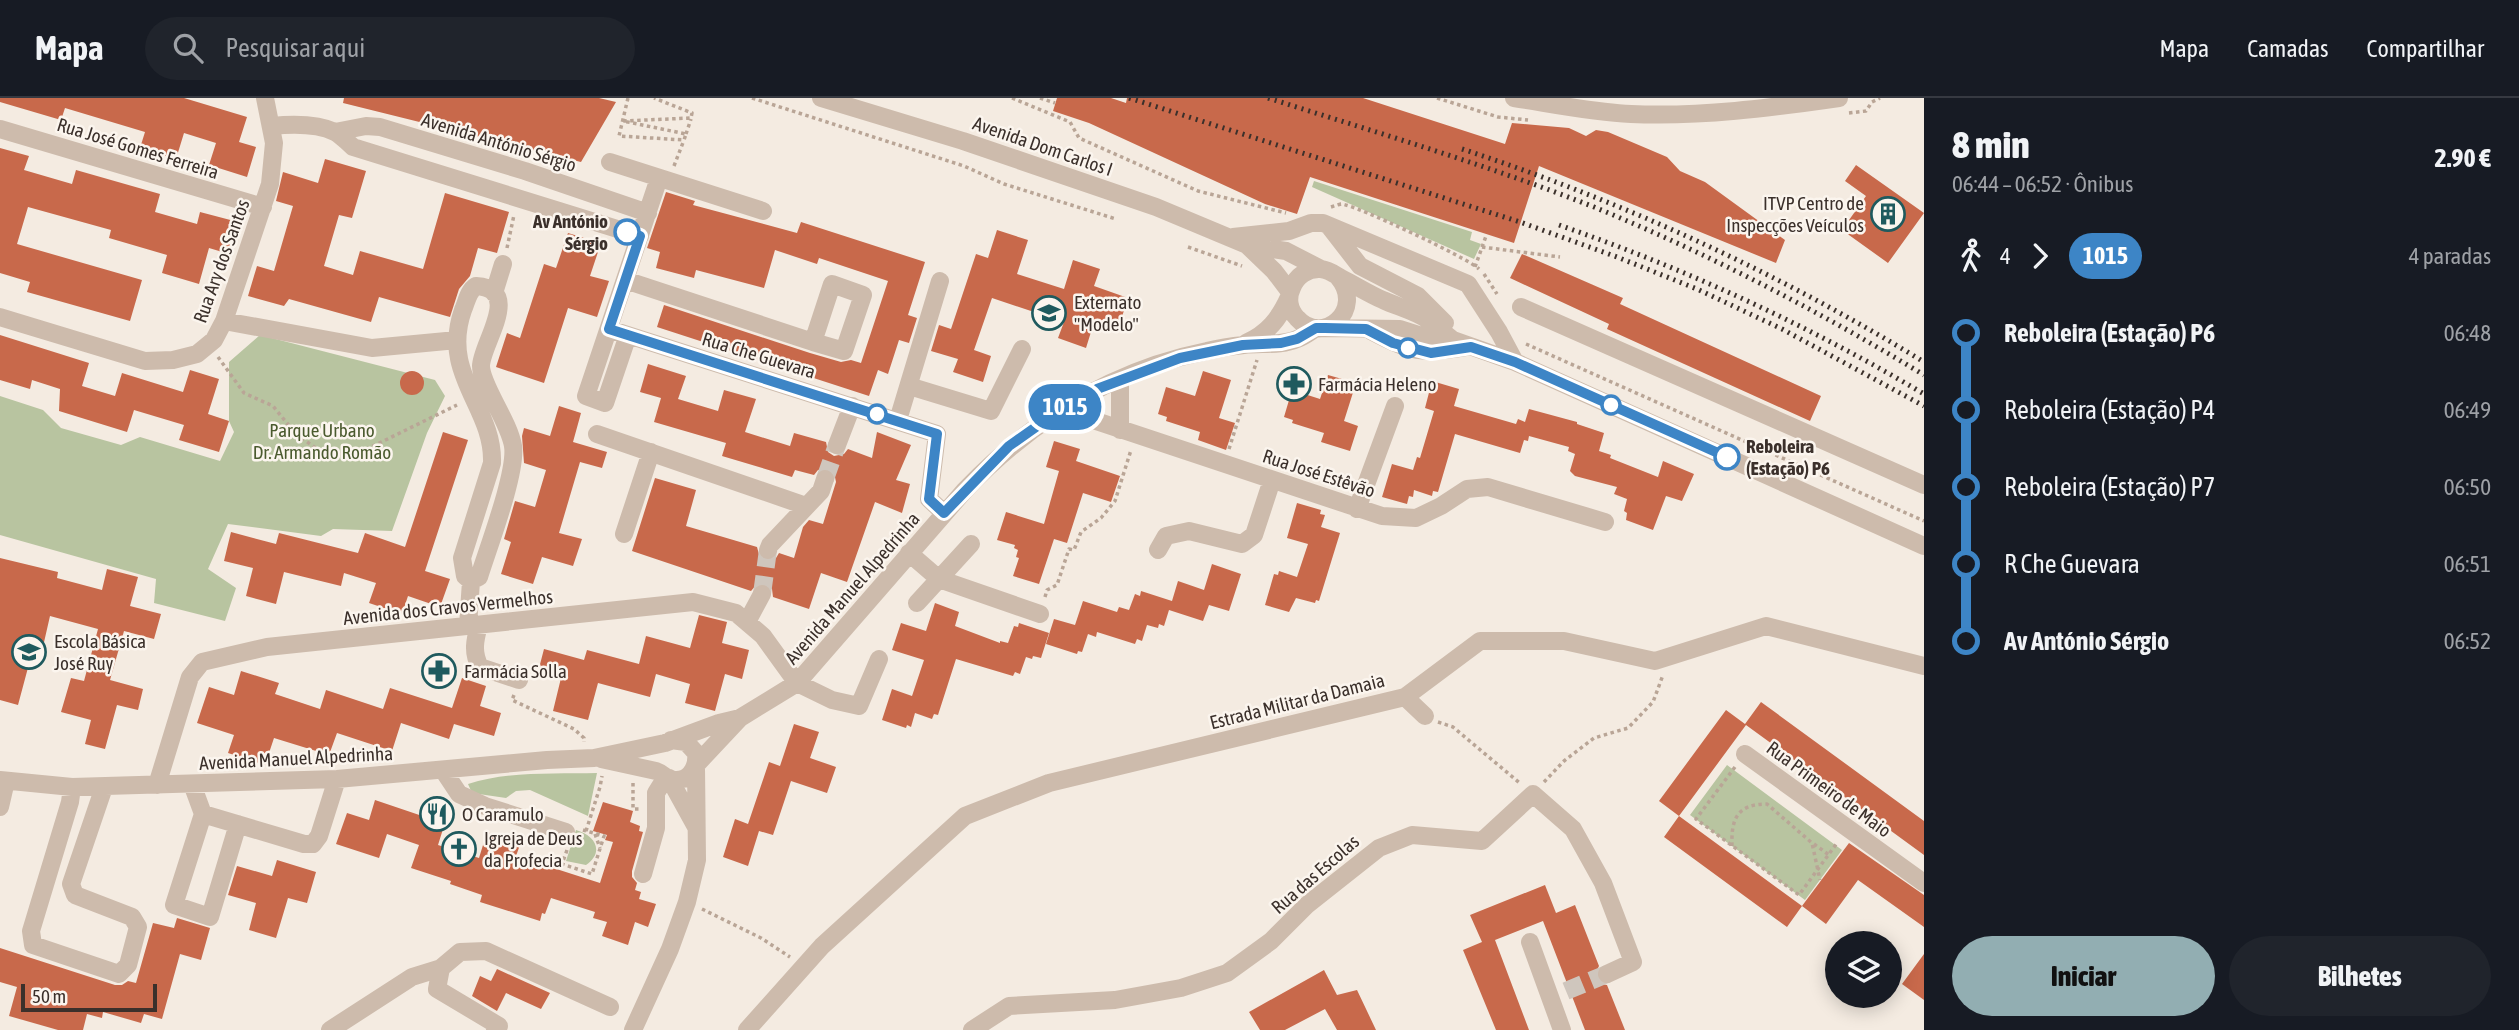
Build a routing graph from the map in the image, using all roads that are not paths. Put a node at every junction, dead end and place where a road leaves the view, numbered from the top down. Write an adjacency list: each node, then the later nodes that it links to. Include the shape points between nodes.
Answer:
1 (265, 98): 6 (street, Rua Ary dos Santos)
2 (821, 98): 5 (street, Avenida Dom Carlos I)
3 (1514, 98): 4 (street, via 1632,114 1723,112)
4 (1839, 98)
5 (848, 102): 16 (street, Avenida Dom Carlos I, via 1156,207)
6 (272, 126): 8 (street, Avenida António Sérgio, via 291,124); 11 (street, Rua Ary dos Santos, via 273,162)
7 (0, 129): 11 (street, Rua José Gomes Ferreira)
8 (335, 132): 13 (street, Avenida António Sérgio, via 380,127); 15 (street, Avenida António Sérgio, via 353,147)
9 (610, 162): 10 (street)
10 (659, 178): 12 (street); 13 (street)
11 (263, 207): 28 (street, Rua Ary dos Santos)
12 (763, 211)
13 (649, 212): 15 (street)
14 (1329, 225): 16 (street, via 1311,223 1289,231); 17 (street); 19 (street)
15 (640, 236): 22 (street)
16 (1229, 237): 18 (street, Avenida Dom Carlos I)
17 (1369, 242): 19 (street); 39 (street, via 1468,284)
18 (1247, 245): 21 (street, Avenida Dom Carlos I, via 1286,251); 25 (street, Avenida Dom Carlos I, via 1274,271)
19 (1345, 248): 21 (street); 37 (street, via 1372,274 1418,296)
20 (503, 264): 24 (street)
21 (1328, 272): 25 (street, via 1305,273); 29 (street, via 1348,292 1346,311 1334,324); 34 (street, Avenida Dom Carlos I, via 1426,318)
22 (625, 281): 30 (street); 35 (street)
23 (940, 281): 41 (street)
24 (494, 293): 33 (street, via 487,287 471,290); 64 (street, via 498,315 481,372 506,422 513,448 512,467 479,577)
25 (1289, 295): 29 (street, via 1294,315); 36 (street, Avenida Manuel Alpedrinha, via 1273,325)
26 (1521, 307): 52 (street)
27 (0, 317): 28 (street, Rua Ary dos Santos, via 145,361 197,354 214,340)
28 (224, 321): 33 (street, via 372,348)
29 (1320, 328): 31 (street, Avenida Dom Carlos I); 36 (street, Avenida Manuel Alpedrinha, via 1289,341)
30 (609, 329): 32 (street, Rua Che Guevara); 32 (street, via 586,396 595,399 605,402)
31 (1366, 329): 34 (street, Avenida Dom Carlos I, via 1400,329); 37 (street, via 1419,351)
32 (628, 335): 42 (street, Rua Che Guevara)
33 (457, 340): 64 (street, via 460,370 492,451 462,558 465,576)
34 (1453, 340): 37 (street, Avenida Dom Carlos I)
35 (813, 341)
36 (1243, 345): 40 (street, Avenida Manuel Alpedrinha, via 1180,358)
37 (1471, 347): 39 (street, Avenida Dom Carlos I)
38 (1021, 349): 41 (street, via 991,411)
39 (1515, 362): 59 (street, Avenida Dom Carlos I)
40 (1120, 379): 44 (street, Avenida Manuel Alpedrinha); 46 (street)
41 (909, 386): 45 (street)
42 (852, 406): 45 (street, Rua Che Guevara); 48 (street)
43 (1395, 406): 54 (street)
44 (1060, 410): 46 (street, Rua José Estêvão); 55 (street, Avenida Manuel Alpedrinha, via 999,455)
45 (898, 420): 55 (street, Rua Che Guevara, via 937,434 929,499)
46 (1128, 432): 51 (street, Rua José Estêvão)
47 (597, 434): 49 (street)
48 (838, 445)
49 (651, 452): 53 (street); 57 (street)
50 (825, 479): 53 (street, via 821,491)
51 (1272, 480): 54 (street, Rua José Estêvão); 61 (street, via 1254,536 1242,544 1189,531 1166,536)
52 (1924, 485)
53 (806, 506): 60 (street)
54 (1357, 509): 56 (street, Rua José Estêvão, via 1416,518 1467,489 1488,486)
55 (944, 513): 62 (street, Avenida Manuel Alpedrinha)
56 (1605, 522)
57 (624, 534)
58 (971, 544): 63 (street)
59 (1924, 546)
60 (768, 550)
61 (1158, 550)
62 (909, 553): 63 (street); 73 (street, Avenida Manuel Alpedrinha)
63 (939, 579): 66 (street); 67 (street)
64 (471, 581): 69 (street)
65 (762, 594): 68 (street)
66 (916, 603)
67 (1040, 614)
68 (747, 622): 69 (street, Avenida dos Cravos Vermelhos, via 736,613 693,602); 73 (street, Avenida dos Cravos Vermelhos, via 763,636)
69 (473, 625): 72 (street, via 480,667); 86 (street, Avenida dos Cravos Vermelhos, via 267,647 202,662 190,677)
70 (879, 659): 73 (street, via 859,706)
71 (1924, 666): 74 (street, Estrada Militar da Damaia, via 1766,626 1655,662 1564,641 1480,641)
72 (519, 680)
73 (797, 684): 75 (street, Avenida Manuel Alpedrinha)
74 (1405, 697): 76 (street); 104 (street, Estrada Militar da Damaia, via 1049,783 965,816 822,946)
75 (740, 718): 77 (street, Avenida Manuel Alpedrinha); 80 (street, Avenida Manuel Alpedrinha)
76 (1432, 719)
77 (668, 741): 79 (street, Avenida Manuel Alpedrinha); 80 (street, via 692,747); 82 (street, via 657,753 657,766)
78 (1745, 754): 95 (street, Rua Primeiro de Maio)
79 (594, 759): 81 (street, Avenida Manuel Alpedrinha); 82 (street, Avenida Manuel Alpedrinha)
80 (696, 766): 82 (street, Avenida Manuel Alpedrinha, via 680,780); 92 (street)
81 (443, 770): 83 (street, Avenida Manuel Alpedrinha); 93 (street, via 459,794)
82 (665, 776): 92 (street); 94 (street, via 656,793 656,828)
83 (337, 779): 85 (street, Avenida Manuel Alpedrinha); 91 (street, via 313,844)
84 (3, 780): 87 (street, Avenida Manuel Alpedrinha); 89 (street)
85 (192, 784): 86 (street, Avenida Manuel Alpedrinha); 90 (street)
86 (157, 785): 88 (street, Avenida Manuel Alpedrinha)
87 (72, 787): 88 (street, Avenida Manuel Alpedrinha); 88 (street, via 31,931 33,944 120,974 128,965 138,927 132,917 75,895 71,884)
88 (104, 787)
89 (0, 807)
90 (203, 814): 91 (street); 91 (street, via 174,905 210,917)
91 (239, 824)
92 (696, 827): 101 (street, via 697,860 687,902)
93 (569, 834)
94 (643, 874)
95 (1924, 883)
96 (1530, 942): 106 (street, via 1558,995)
97 (441, 968): 99 (street, via 460,952 486,951); 102 (street, via 412,977); 103 (street, via 437,989 499,1026)
98 (1607, 974): 100 (street, Rua das Escolas, via 1633,962 1603,883 1573,829 1533,794 1482,841 1412,835 1378,848 1227,973 1181,988 1115,1000 1009,1006)
99 (610, 1007)
100 (993, 1024): 105 (street, Rua das Escolas)
101 (638, 1025)
102 (330, 1030)
103 (495, 1030)
104 (747, 1030)
105 (972, 1030)
106 (1562, 1030)

